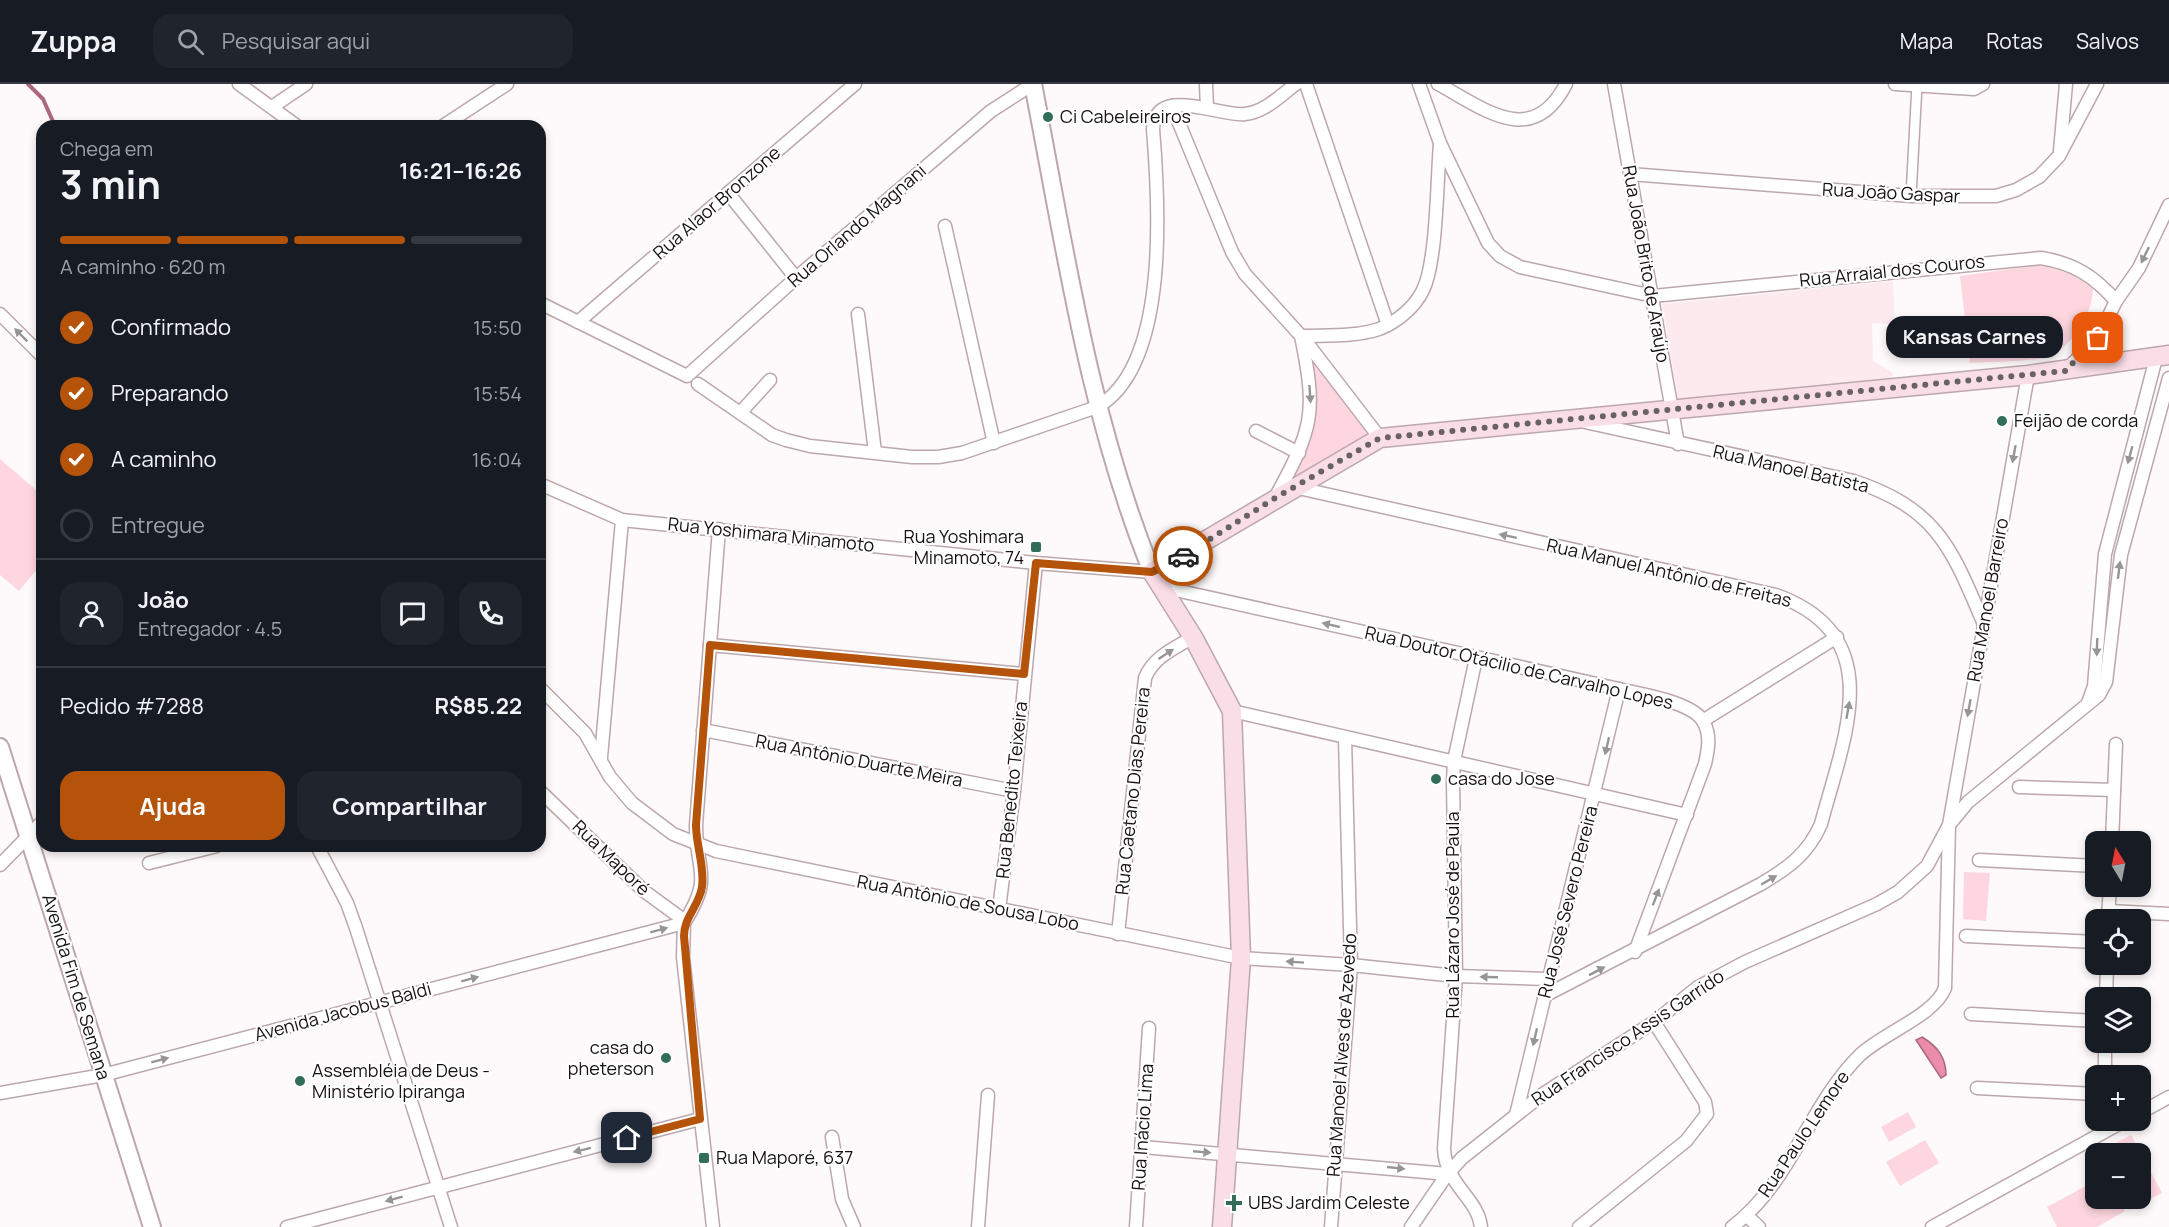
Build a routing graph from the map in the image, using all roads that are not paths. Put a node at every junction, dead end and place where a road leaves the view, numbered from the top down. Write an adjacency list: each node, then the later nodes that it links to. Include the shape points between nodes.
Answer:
1 (239, 84): 19 (street)
2 (306, 84): 19 (street)
3 (507, 84): 22 (street)
4 (855, 84): 26 (street, Rua Alaor Bronzone)
5 (1033, 84): 30 (street, Rua Orlando Magnani, via 991,111); 48 (street)
6 (1206, 84): 20 (street)
7 (1296, 84): 20 (street, via 1255,112 1230,114)
8 (1306, 84): 37 (street)
9 (1419, 84): 23 (street, Rua Arraial dos Couros)
10 (1438, 84): 11 (street, via 1475,106 1510,120 1539,115 1558,98)
11 (1566, 84)
12 (1614, 84): 25 (street, Rua João Brito de Araújo)
13 (1895, 84): 17 (street)
14 (1983, 84): 17 (street, via 1974,88)
15 (2066, 84): 24 (street)
16 (2097, 84): 24 (street, Rua João Gaspar)
17 (1917, 85): 27 (street)
18 (1172, 106): 20 (street, via 1184,103); 38 (street, via 1232,252 1245,274); 48 (street, via 1162,109 1154,121 1159,220 1152,299 1144,334 1118,389)
19 (272, 107): 21 (street)
20 (1207, 108)
21 (289, 120)
22 (451, 120)
23 (1440, 143): 31 (street, Rua Arraial dos Couros, via 1488,243 1500,256 1520,267); 37 (street, via 1427,279 1417,301)
24 (2059, 156): 27 (street, Rua João Gaspar, via 2039,177 1996,196)
25 (1630, 174): 27 (street, Rua João Gaspar); 31 (street, Rua João Brito de Araújo)
26 (728, 193): 30 (street); 36 (street, Rua Alaor Bronzone)
27 (1911, 196)
28 (2169, 205): 32 (street, one-way to 32, via 2139,268)
29 (945, 226): 54 (street)
30 (796, 278): 36 (street, Rua Orlando Magnani, via 687,376)
31 (1653, 296): 32 (street, Rua Arraial dos Couros, via 2041,258 2080,269); 49 (street, Rua João Brito de Araújo)
32 (2116, 301): 39 (street)
33 (546, 306): 36 (street)
34 (0, 314): 40 (street, one-way to 34)
35 (858, 314): 56 (street)
36 (578, 322)
37 (1388, 325): 38 (street, via 1363,332)
38 (1301, 336): 53 (street); 57 (street, one-way to 57, via 1311,398 1307,432)
39 (2098, 338): 42 (street); 43 (street)
40 (36, 350)
41 (2162, 357): 42 (main road); 73 (street, one-way to 73, via 2107,544 2094,686)
42 (2091, 368): 43 (main road)
43 (2065, 371): 44 (main road)
44 (2028, 375): 49 (main road); 65 (street, Rua Manoel Barreiro, one-way to 65)
45 (2169, 378): 73 (street, Rua Francisco Assis Garrido, one-way to 45, via 2106,682 2121,555)
46 (770, 380): 50 (street)
47 (698, 384): 50 (street)
48 (1097, 407): 54 (street); 64 (street, via 1135,529)
49 (1671, 411): 51 (main road); 55 (street, Rua João Brito de Araújo)
50 (741, 412): 56 (street, via 772,435 786,440)
51 (1569, 418): 53 (main road); 55 (street, Rua Manoel Batista)
52 (1256, 431): 57 (street)
53 (1380, 438): 59 (main road)
54 (994, 442): 56 (street, via 938,457)
55 (1678, 444): 65 (street, Rua Manoel Batista, via 1885,491 1932,526 1949,549)
56 (875, 452)
57 (1299, 453): 60 (street)
58 (546, 487): 61 (street, Rua Yoshimara Minamoto)
59 (1294, 487): 60 (main road); 67 (street, Rua Manuel Antônio de Freitas, one-way to 59, via 1798,603 1776,595)
60 (1275, 498): 64 (main road, via 1172,563)
61 (622, 520): 62 (street, Rua Yoshimara Minamoto); 80 (street)
62 (719, 529): 63 (street, Rua Yoshimara Minamoto); 68 (street)
63 (1036, 563): 64 (street, Rua Yoshimara Minamoto); 70 (street, Rua Benedito Teixeira)
64 (1157, 579): 66 (main road); 69 (street, Rua Doutor Otácilio de Carvalho Lopes, one-way to 64)
65 (1983, 622): 88 (street, Rua Manoel Barreiro, one-way to 88)
66 (1193, 637): 74 (main road); 103 (street, Rua Caetano Dias Pereira, one-way to 66, via 1145,678 1160,657)
67 (1837, 637): 75 (street); 106 (street, Rua Manuel Antônio de Freitas, one-way to 67, via 1785,870 1813,842 1821,824 1849,708 1850,675)
68 (710, 645): 70 (street); 76 (street)
69 (1476, 658): 71 (street, Rua Doutor Otácilio de Carvalho Lopes); 81 (street, Rua Lázaro José de Paula)
70 (1024, 674): 84 (street, Rua Benedito Teixeira)
71 (1619, 689): 75 (street, Rua Doutor Otácilio de Carvalho Lopes, via 1672,701); 85 (street, Rua José Severo Pereira, one-way to 85)
72 (546, 694): 80 (street, Rua Antônio de Sousa Lobo, via 585,733)
73 (2088, 704): 88 (street, Rua Francisco Assis Garrido, via 1982,790)
74 (1232, 711): 77 (street); 107 (main road)
75 (1704, 720): 87 (street, via 1707,756)
76 (703, 730): 84 (street, Rua Antônio Duarte Meira); 92 (street)
77 (1346, 738): 81 (street); 108 (street, Rua Manoel Alves de Azevedo)
78 (2116, 744): 83 (street)
79 (0, 747): 91 (street, Avenida Fim de Semana)
80 (601, 758): 92 (street, Rua Antônio de Sousa Lobo, via 610,777 632,803 673,834)
81 (1454, 761): 85 (street); 109 (street, Rua Lázaro José de Paula)
82 (2019, 787): 83 (street)
83 (2114, 790): 90 (street)
84 (1014, 791): 99 (street, Rua Benedito Teixeira)
85 (1596, 794): 87 (street); 110 (street, Rua José Severo Pereira)
86 (546, 797): 102 (street, Rua Maporé, via 644,891)
87 (1687, 814): 106 (street, one-way to 87)
88 (1949, 825): 115 (street, Rua Francisco Assis Garrido, via 1927,866 1898,892 1718,975); 133 (street, Rua Paulo Lemore, via 1947,975 1942,995 1932,1006 1861,1054 1837,1081 1798,1148)
89 (36, 828): 91 (street)
90 (2112, 831)
91 (28, 835): 97 (street); 117 (street, Avenida Fim de Semana)
92 (696, 845): 99 (street, Rua Antônio de Sousa Lobo); 102 (street, via 703,884 700,897)
93 (192, 852): 96 (street)
94 (320, 852): 112 (street, via 347,903)
95 (1979, 860): 98 (street)
96 (149, 862)
97 (0, 865)
98 (2085, 866)
99 (999, 909): 103 (street, Rua Antônio de Sousa Lobo)
100 (2169, 914): 101 (street)
101 (2151, 915)
102 (684, 922): 112 (street, Avenida Jacobus Baldi, one-way to 102); 125 (street, via 683,957)
103 (1118, 933): 107 (street, Rua Antônio de Sousa Lobo)
104 (1966, 936): 105 (street)
105 (2085, 941)
106 (1635, 952): 111 (street, Rua Manuel Antônio de Freitas, one-way to 106)
107 (1241, 958): 108 (street, Rua Antônio de Sousa Lobo, one-way to 107); 129 (main road)
108 (1351, 965): 109 (street, Rua Antônio de Sousa Lobo); 130 (street, Rua Manoel Alves de Azevedo)
109 (1456, 976): 110 (street, Rua Antônio de Sousa Lobo, one-way to 109); 131 (street, Rua Lázaro José de Paula, via 1444,1149)
110 (1548, 980): 111 (street, Rua José Severo Pereira)
111 (1544, 996): 124 (street, Rua José Severo Pereira, one-way to 124)
112 (380, 1003): 117 (street, Avenida Jacobus Baldi, one-way to 112); 132 (street)
113 (1971, 1014): 114 (street)
114 (2085, 1020)
115 (1654, 1022): 124 (street, Rua Francisco Assis Garrido); 145 (street, via 1705,1102 1707,1114 1686,1141)
116 (1149, 1028): 128 (street, Rua Inácio Lima)
117 (103, 1075): 120 (street, Avenida Jacobus Baldi); 134 (street, Avenida Fim de Semana)
118 (1977, 1088): 119 (street)
119 (2085, 1093)
120 (0, 1094)
121 (988, 1095): 139 (street)
122 (2169, 1097): 123 (street)
123 (2151, 1107)
124 (1516, 1114): 131 (street, Rua Francisco Assis Garrido)
125 (700, 1119): 132 (street, one-way to 132); 137 (street)
126 (2103, 1131): 148 (street)
127 (832, 1137): 138 (street, via 842,1199)
128 (1143, 1147): 129 (street, one-way to 129); 140 (street, Rua Inácio Lima)
129 (1227, 1154): 130 (street); 141 (main road)
130 (1336, 1162): 131 (street, one-way to 131); 142 (street, Rua Manoel Alves de Azevedo)
131 (1448, 1174): 143 (street, Rua Francisco Assis Garrido); 144 (street, via 1479,1217)
132 (438, 1187): 135 (street, one-way to 135); 136 (street)
133 (1747, 1216): 146 (street, Rua Paulo Lemore); 147 (street)
134 (152, 1227)
135 (287, 1227)
136 (451, 1227)
137 (713, 1227)
138 (854, 1227)
139 (978, 1227)
140 (1136, 1227)
141 (1222, 1227)
142 (1331, 1227)
143 (1411, 1227)
144 (1481, 1227)
145 (1579, 1227)
146 (1732, 1227)
147 (1759, 1227)
148 (1932, 1227)

